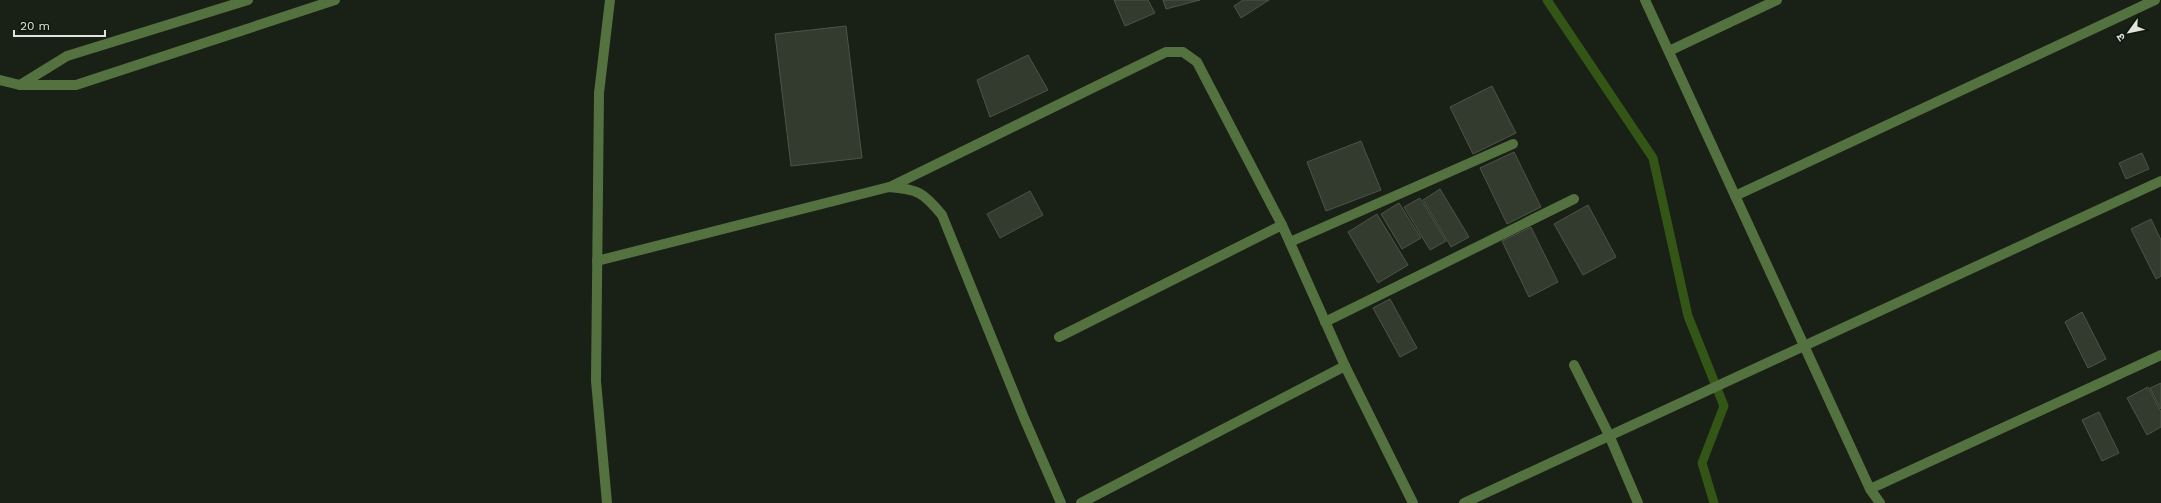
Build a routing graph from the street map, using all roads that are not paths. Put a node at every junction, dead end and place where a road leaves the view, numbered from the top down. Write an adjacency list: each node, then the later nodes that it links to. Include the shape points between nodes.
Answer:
1 (248, 0): 11 (street, via 67,56)
2 (335, 0): 11 (street, via 76,85)
3 (610, 0): 19 (street, via 599,93)
4 (1646, 0): 9 (street)
5 (1777, 0): 9 (street)
6 (2155, 0): 15 (street)
7 (2159, 0): 8 (street)
8 (2161, 4)
9 (1668, 51): 15 (street)
10 (0, 80): 11 (street)
11 (20, 85)
12 (1513, 144): 18 (street)
13 (2161, 181): 22 (street)
14 (889, 187): 17 (street, via 1166,52 1183,52 1197,62); 19 (street); 29 (street, via 910,189 928,198 942,215)
15 (1735, 196): 22 (street)
16 (1574, 199): 20 (street)
17 (1282, 226): 18 (street); 21 (street)
18 (1290, 242): 20 (street)
19 (597, 261): 28 (street, via 596,381)
20 (1325, 322): 25 (street)
21 (1059, 337)
22 (1804, 346): 26 (street); 27 (street)
23 (2161, 355): 27 (street)
24 (1574, 365): 26 (street)
25 (1345, 366): 30 (street); 31 (street)
26 (1608, 435): 32 (street); 33 (street)
27 (1870, 489): 34 (street)
28 (607, 503)
29 (1061, 503)
30 (1081, 503)
31 (1413, 503)
32 (1464, 503)
33 (1638, 503)
34 (1880, 503)

